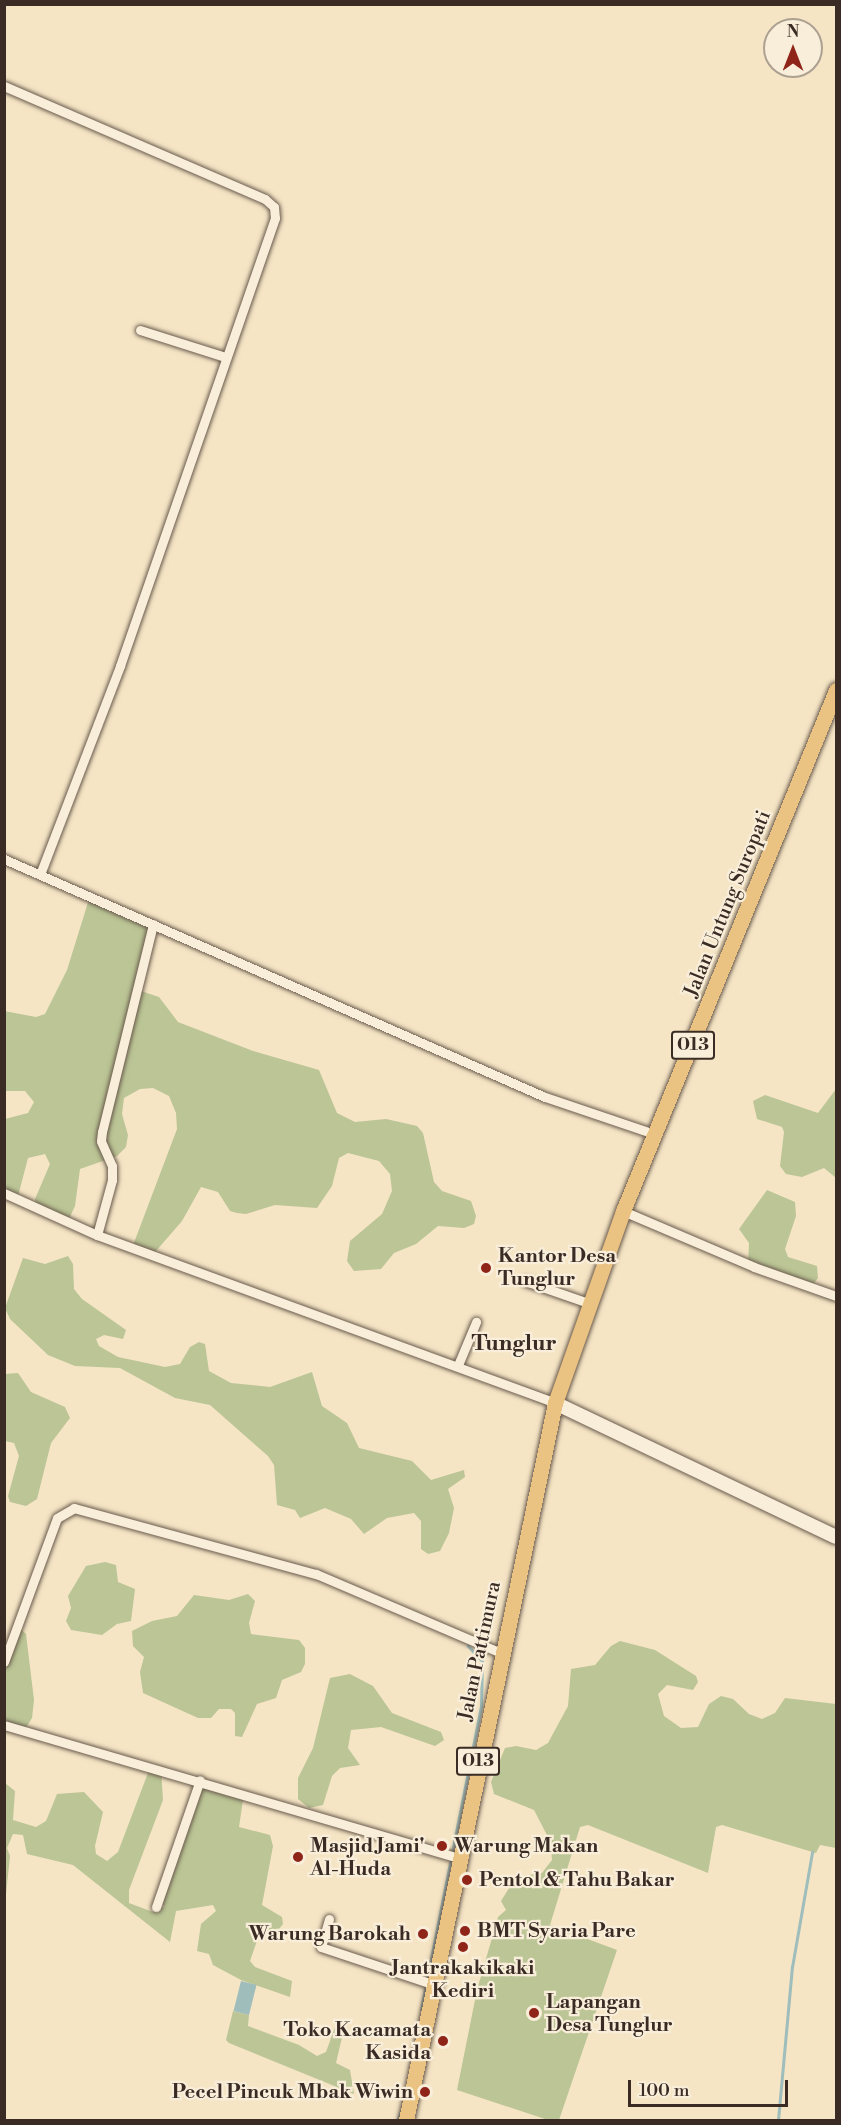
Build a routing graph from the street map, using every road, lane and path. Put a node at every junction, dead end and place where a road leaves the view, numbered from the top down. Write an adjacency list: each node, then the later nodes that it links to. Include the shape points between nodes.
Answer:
1 (4, 86): 3 (street, via 265,199 274,207 275,218)
2 (140, 330): 3 (street)
3 (225, 357): 6 (street, via 120,666)
4 (837, 690): 8 (main road, Jalan Untung Suropati / 013)
5 (4, 859): 6 (street)
6 (40, 874): 7 (street)
7 (153, 924): 8 (street, via 545,1097); 11 (street, via 102,1132 112,1180)
8 (657, 1135): 10 (main road, Jalan Untung Suropati / 013)
9 (4, 1193): 11 (street)
10 (623, 1211): 13 (street, via 754,1267); 14 (main road, Jalan Untung Suropati / 013)
11 (97, 1235): 16 (street)
12 (525, 1281): 14 (street)
13 (837, 1296)
14 (588, 1303): 17 (main road, Jalan Untung Suropati / 013)
15 (476, 1322): 16 (street)
16 (458, 1365): 17 (street)
17 (555, 1403): 18 (street); 19 (main road, Jalan Pattimura / 013)
18 (837, 1537)
19 (501, 1653): 20 (street, via 316,1574 74,1508 57,1518); 23 (main road, Jalan Pattimura / 013)
20 (4, 1662)
21 (4, 1725): 22 (street)
22 (200, 1780): 23 (street); 24 (street)
23 (454, 1856): 26 (main road, Jalan Pattimura / 013)
24 (156, 1907)
25 (329, 1919): 26 (street, via 321,1947)
26 (433, 1984): 27 (main road, Jalan Pattimura / 013)
27 (406, 2121)

